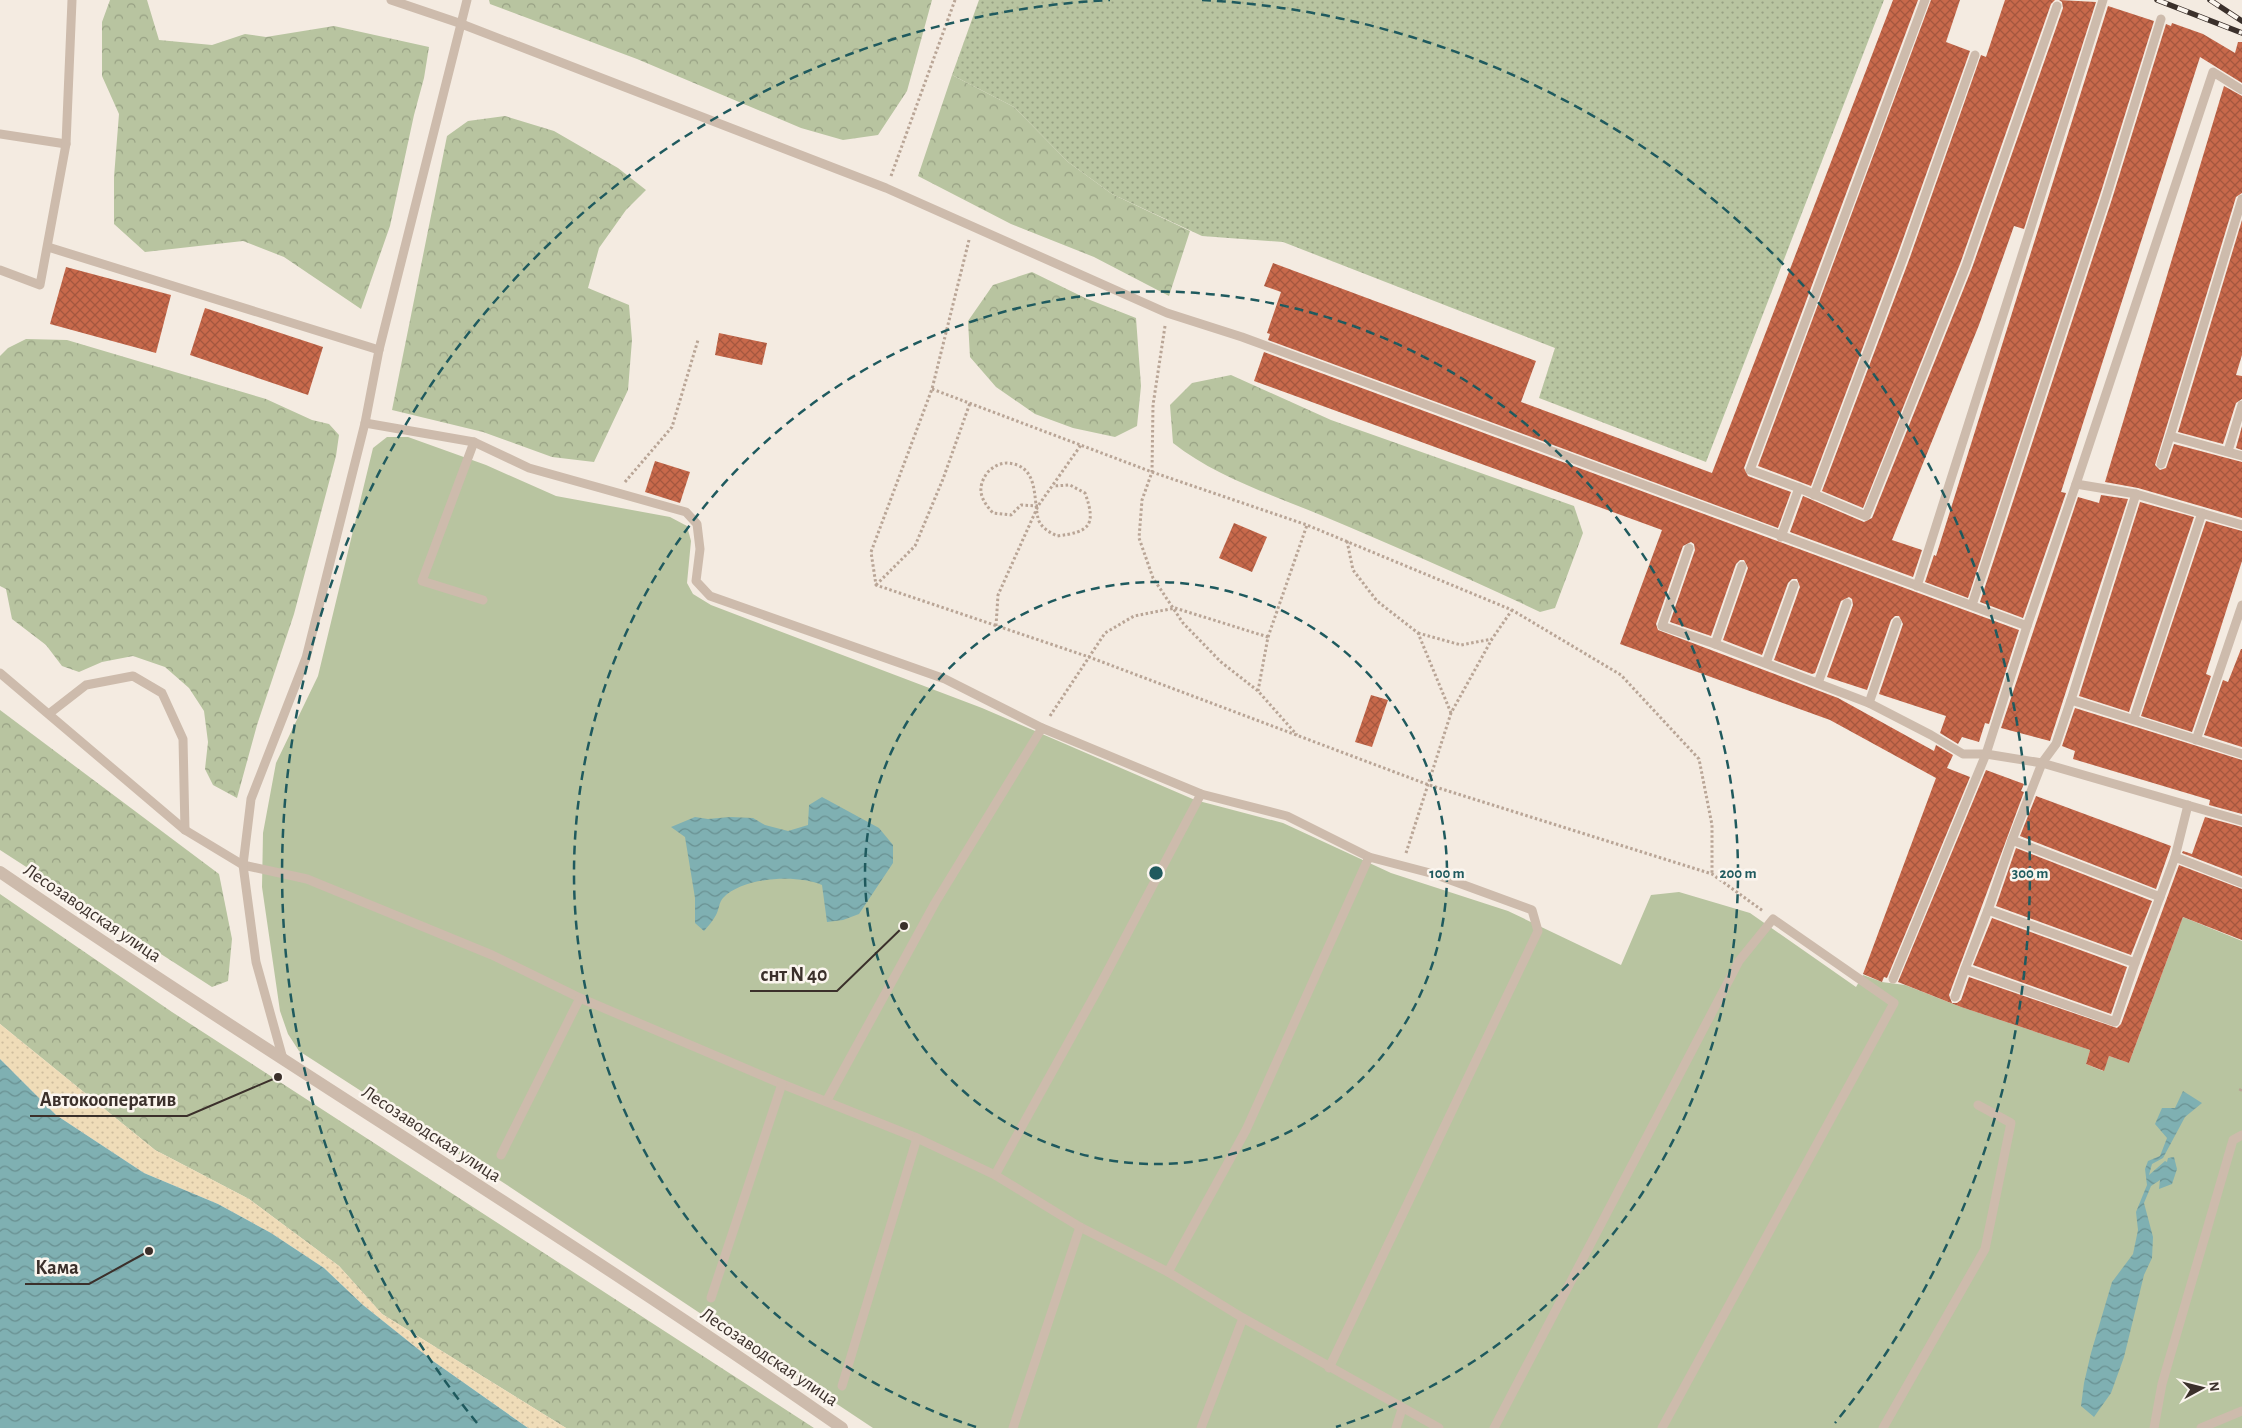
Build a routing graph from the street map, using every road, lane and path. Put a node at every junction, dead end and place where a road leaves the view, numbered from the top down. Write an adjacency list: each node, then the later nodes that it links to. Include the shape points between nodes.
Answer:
1 (72, 0): 13 (lane)
2 (391, 0): 9 (lane)
3 (467, 0): 9 (lane)
4 (956, 0): 14 (path)
5 (1924, 0): 35 (lane, via 1750,470)
6 (2103, 0): 49 (lane)
7 (2057, 6): 38 (lane, via 1966,266 1866,516)
8 (2161, 19): 52 (lane)
9 (459, 23): 14 (lane); 21 (lane)
10 (1975, 55): 38 (lane)
11 (2242, 90): 33 (lane, via 2213,72)
12 (0, 134): 13 (lane)
13 (66, 144): 17 (lane)
14 (886, 188): 16 (lane)
15 (2242, 199): 26 (lane)
16 (972, 227): 19 (lane); 22 (path)
17 (48, 247): 18 (lane, via 40,285); 21 (lane)
18 (0, 270)
19 (1167, 313): 32 (path, via 1153,405); 43 (lane, via 1242,337)
20 (698, 340): 36 (path, via 672,427)
21 (379, 350): 25 (lane)
22 (932, 389): 23 (path); 47 (path, via 871,552)
23 (970, 403): 28 (path); 47 (path, via 915,546)
24 (2242, 405): 29 (lane)
25 (365, 423): 27 (lane); 88 (lane, via 306,658 251,799)
26 (2170, 436): 29 (lane); 31 (lane)
27 (474, 442): 36 (lane, via 529,468); 50 (lane, via 422,581)
28 (1081, 445): 32 (path); 34 (path)
29 (2228, 451): 30 (lane)
30 (2242, 456)
31 (2161, 464)
32 (1152, 472): 41 (path); 54 (path, via 1142,500 1139,538 1153,578)
33 (2076, 484): 37 (lane); 58 (lane)
34 (1053, 486): 39 (path); 39 (path, via 1070,485 1085,493 1091,510 1091,520 1086,529 1076,534 1057,536 1043,527 1038,518)
35 (1799, 488): 38 (lane); 43 (lane)
36 (617, 492): 73 (lane, via 686,512 692,518 697,524 700,549 696,580 710,596 945,679)
37 (2136, 494): 40 (lane); 68 (lane)
38 (1814, 495)
39 (1038, 506): 39 (path, via 1034,485 1022,467 1008,463 993,467 980,484 984,503 993,513 1012,514 1021,505); 57 (path, via 998,595)
40 (2202, 513): 42 (lane); 72 (lane)
41 (1307, 524): 44 (path); 60 (path)
42 (2242, 525)
43 (1781, 537): 49 (lane)
44 (1347, 541): 55 (path); 59 (path, via 1353,570 1377,601)
45 (1689, 548): 62 (lane, via 1662,626)
46 (1742, 566): 62 (lane)
47 (876, 585): 57 (path)
48 (1794, 585): 64 (lane)
49 (1917, 586): 52 (lane)
50 (483, 600)
51 (1847, 603): 66 (lane)
52 (1972, 604): 58 (lane)
53 (2242, 606): 75 (lane)
54 (1174, 608): 60 (path); 63 (path, via 1134,616 1105,633); 67 (path, via 1183,623 1221,662)
55 (1512, 610): 61 (path); 90 (path, via 1621,675 1699,759 1712,825)
56 (1897, 622): 69 (lane)
57 (996, 626): 63 (path)
58 (2026, 626): 76 (lane)
59 (1418, 633): 61 (path, via 1461,645); 71 (path)
60 (1268, 637): 67 (path)
61 (1492, 639): 71 (path)
62 (1715, 644): 64 (lane)
63 (1089, 657): 73 (path); 74 (path)
64 (1766, 663): 66 (lane)
65 (0, 672): 70 (lane)
66 (1818, 683): 69 (lane)
67 (1258, 691): 74 (path)
68 (2071, 700): 72 (lane); 78 (lane, via 2056,744)
69 (1869, 703): 76 (lane, via 1963,754)
70 (50, 713): 83 (lane); 83 (lane, via 86,685 134,676 162,693 183,739)
71 (1452, 714): 79 (path)
72 (2134, 718): 75 (lane)
73 (1042, 728): 80 (lane); 102 (lane, via 935,904)
74 (1297, 735): 79 (path)
75 (2196, 740): 77 (lane)
76 (1986, 754): 78 (lane); 97 (lane)
77 (2242, 754)
78 (2042, 763): 81 (lane); 84 (lane)
79 (1429, 785): 87 (path); 90 (path)
80 (1201, 794): 85 (lane, via 1287,816); 107 (lane, via 1098,990)
81 (2188, 805): 82 (lane); 86 (lane)
82 (2242, 821)
83 (185, 830): 88 (lane)
84 (2012, 840): 92 (lane); 93 (lane)
85 (1370, 857): 87 (lane); 109 (lane, via 1246,1130)
86 (2175, 857): 91 (lane); 92 (lane)
87 (1402, 865): 112 (lane, via 1532,910 1538,932)
88 (243, 866): 99 (lane, via 307,880 492,955); 100 (lane, via 256,962)
89 (0, 872): 100 (street, Лесозаводская улица)
90 (1712, 874): 94 (path)
91 (2242, 883)
92 (2160, 898): 95 (lane)
93 (1988, 910): 95 (lane); 96 (lane)
94 (1773, 919): 121 (lane, via 1739,961); 122 (lane, via 1894,1003)
95 (2135, 963): 96 (lane, via 2115,1022)
96 (1965, 968): 98 (lane)
97 (1893, 979)
98 (1955, 997)
99 (580, 998): 101 (lane); 106 (lane)
100 (283, 1059): 116 (street, Лесозаводская улица, via 549,1230)
101 (782, 1084): 102 (lane); 110 (lane)
102 (827, 1100): 105 (lane)
103 (1978, 1105): 123 (lane, via 2010,1123 1985,1249)
104 (2242, 1135): 124 (lane, via 2234,1140 2162,1384)
105 (917, 1138): 107 (lane); 113 (lane)
106 (501, 1155)
107 (995, 1175): 108 (lane)
108 (1080, 1227): 109 (lane); 117 (lane)
109 (1168, 1272): 111 (lane)
110 (711, 1298)
111 (1243, 1318): 112 (lane); 118 (lane)
112 (1329, 1368): 114 (lane)
113 (842, 1386)
114 (1402, 1409): 119 (lane); 120 (lane)
115 (2242, 1411): 125 (lane)
116 (842, 1428)
117 (1013, 1428)
118 (1201, 1428)
119 (1396, 1428)
120 (1439, 1428)
121 (1494, 1428)
122 (1662, 1428)
123 (1883, 1428)
124 (2154, 1428)
125 (2201, 1428)

